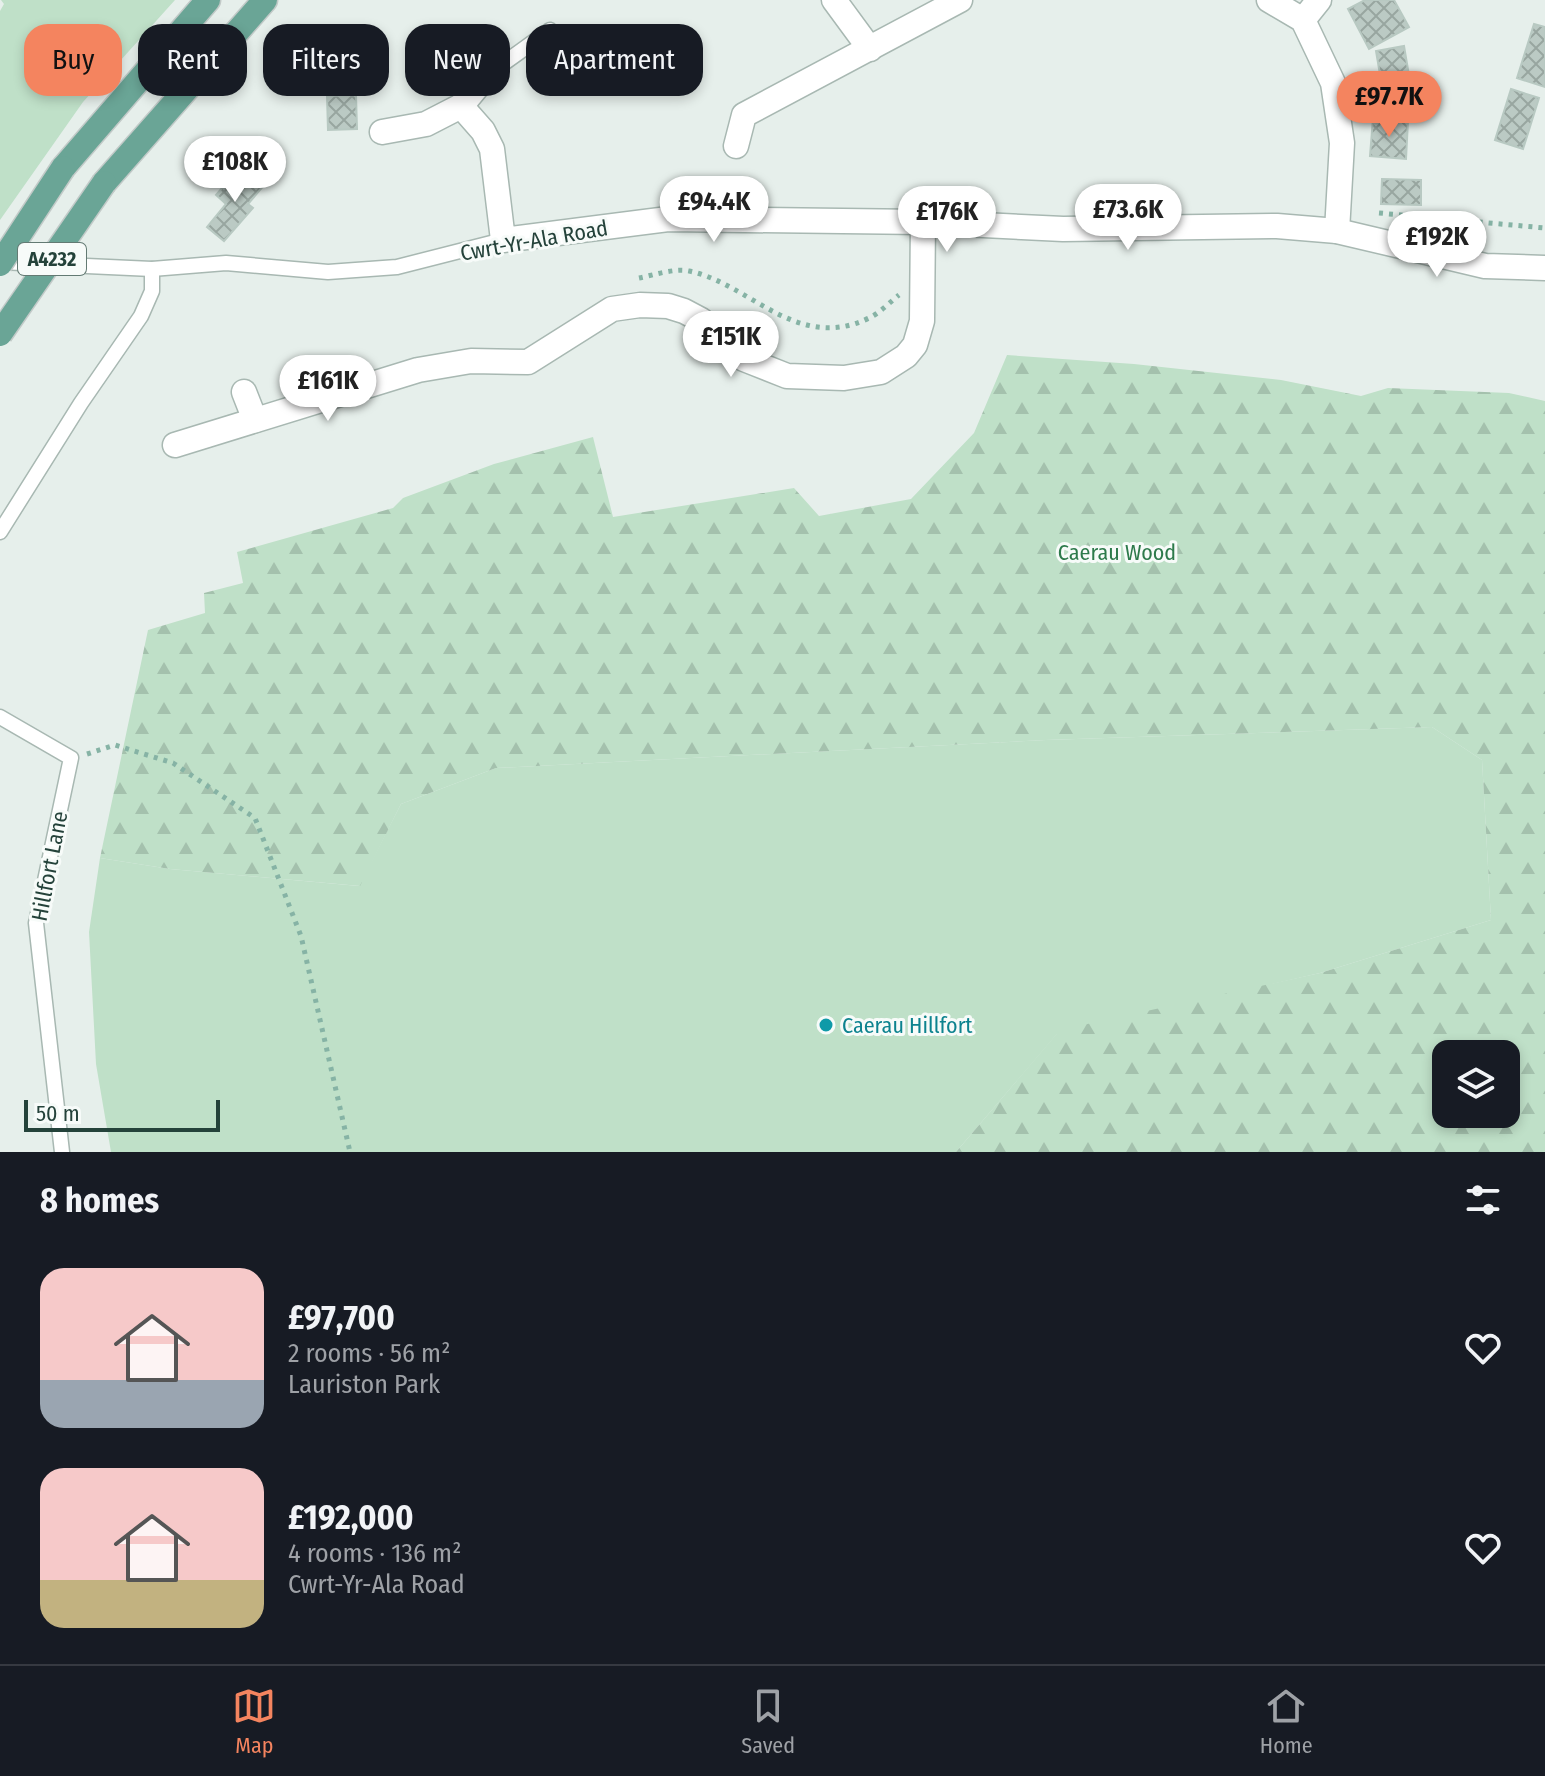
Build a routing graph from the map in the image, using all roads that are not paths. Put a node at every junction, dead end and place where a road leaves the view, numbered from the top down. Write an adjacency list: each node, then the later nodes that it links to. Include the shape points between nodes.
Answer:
1 (208, 0): 17 (main road, A4232, bridge, via 63,168)
2 (265, 0): 20 (main road, A4232, bridge, via 104,183)
3 (834, 0): 8 (street)
4 (960, 0): 8 (street)
5 (1269, 0): 7 (street)
6 (1319, 0): 7 (street)
7 (1303, 20): 13 (street, via 1333,83 1342,143)
8 (870, 49): 12 (street, via 744,115)
9 (469, 96): 10 (street)
10 (461, 106): 11 (street, via 426,124); 15 (street, via 492,149)
11 (382, 132)
12 (736, 146)
13 (1338, 220): 14 (street, Cwrt-Yr-Ala Road, via 1277,226 1063,229); 18 (street, Cwrt-Yr-Ala Road, via 1485,266)
14 (923, 222): 15 (street, Cwrt-Yr-Ala Road, via 668,219); 22 (street, via 922,321 915,345 881,372 844,378 787,376 744,359 684,311 640,305 603,313 528,362 471,361 418,370)
15 (503, 240): 19 (lane, Cwrt-Yr-Ala Road, via 397,267 328,272 226,263)
16 (1545, 261): 18 (street)
17 (0, 263): 19 (lane, Cwrt-Yr-Ala Road)
18 (1545, 268)
19 (152, 269): 24 (lane, via 152,291 141,316)
20 (0, 334)
21 (244, 392): 22 (street)
22 (255, 420): 23 (street)
23 (175, 445)
24 (0, 532)
25 (0, 717): 26 (lane, Hillfort Lane, via 71,758 36,923)
26 (62, 1152)

